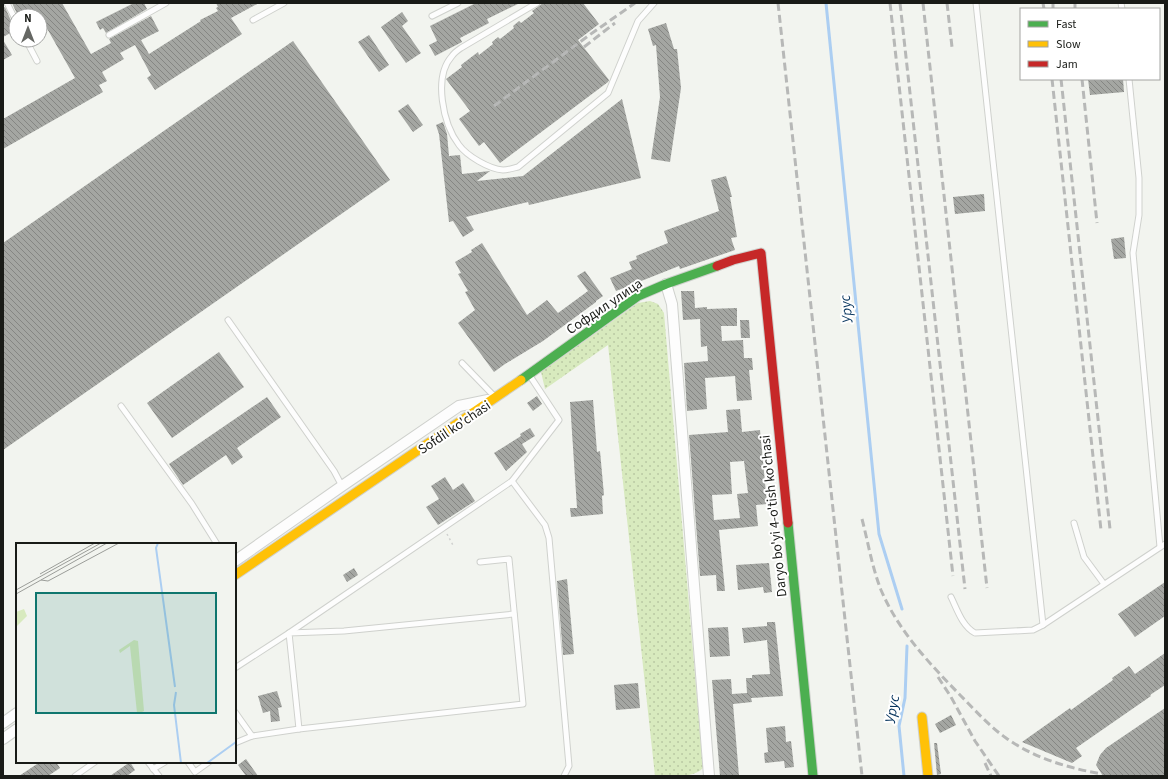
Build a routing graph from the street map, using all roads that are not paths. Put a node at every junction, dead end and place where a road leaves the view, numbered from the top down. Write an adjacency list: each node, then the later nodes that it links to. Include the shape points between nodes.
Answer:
1 (166, 3): 9 (lane)
2 (284, 3): 8 (lane)
3 (458, 3): 7 (lane)
4 (537, 3): 5 (lane, via 451,56 441,82 443,106 449,126 459,145 474,158 492,167 505,170 518,167 608,93 638,21)
5 (654, 3)
6 (976, 3): 32 (lane)
7 (432, 16)
8 (253, 20)
9 (109, 35)
10 (30, 48): 11 (lane)
11 (37, 60)
12 (1129, 80): 25 (lane, via 1139,178 1139,215 1133,253)
13 (761, 253): 14 (street, Софдил улица, via 733,260); 54 (street, Daryo bo'yi 4-o'tish ko'chasi)
14 (666, 284): 17 (street, Софдил улица, via 638,296); 53 (street, via 672,304)
15 (228, 320): 21 (lane)
16 (462, 363): 18 (lane)
17 (530, 375): 18 (street, Софдил улица); 20 (lane, via 559,420)
18 (496, 398): 21 (street, Sofdil ko'chasi, via 459,406); 22 (street, Sofdil ko'chasi)
19 (122, 406): 24 (lane)
20 (512, 482): 33 (lane); 52 (lane, via 545,525 549,538 569,766)
21 (342, 486): 22 (street); 26 (street, Sofdil ko'chasi)
22 (350, 497): 28 (street, Sofdil ko'chasi)
23 (1074, 524): 29 (lane, via 1084,557)
24 (217, 543)
25 (1163, 545): 29 (lane)
26 (236, 560)
27 (480, 562): 31 (lane, via 509,559)
28 (236, 574)
29 (1104, 584): 32 (lane)
30 (951, 597): 32 (lane, via 965,625 975,633 1033,630)
31 (514, 614): 33 (lane, via 344,631); 39 (lane, via 523,704)
32 (1043, 626)
33 (289, 633): 34 (lane); 39 (lane)
34 (236, 667)
35 (236, 713): 41 (lane)
36 (16, 714): 38 (street)
37 (922, 717): 55 (street)
38 (3, 723)
39 (299, 729): 41 (lane)
40 (16, 730): 42 (street)
41 (252, 736): 43 (lane)
42 (3, 739)
43 (236, 744)
44 (94, 763): 50 (lane)
45 (149, 763): 49 (lane)
46 (164, 763): 49 (lane)
47 (189, 763): 48 (lane, via 195,772)
48 (208, 763)
49 (153, 770): 51 (lane)
50 (76, 776)
51 (159, 776)
52 (564, 776)
53 (709, 776)
54 (813, 776)
55 (928, 776)

